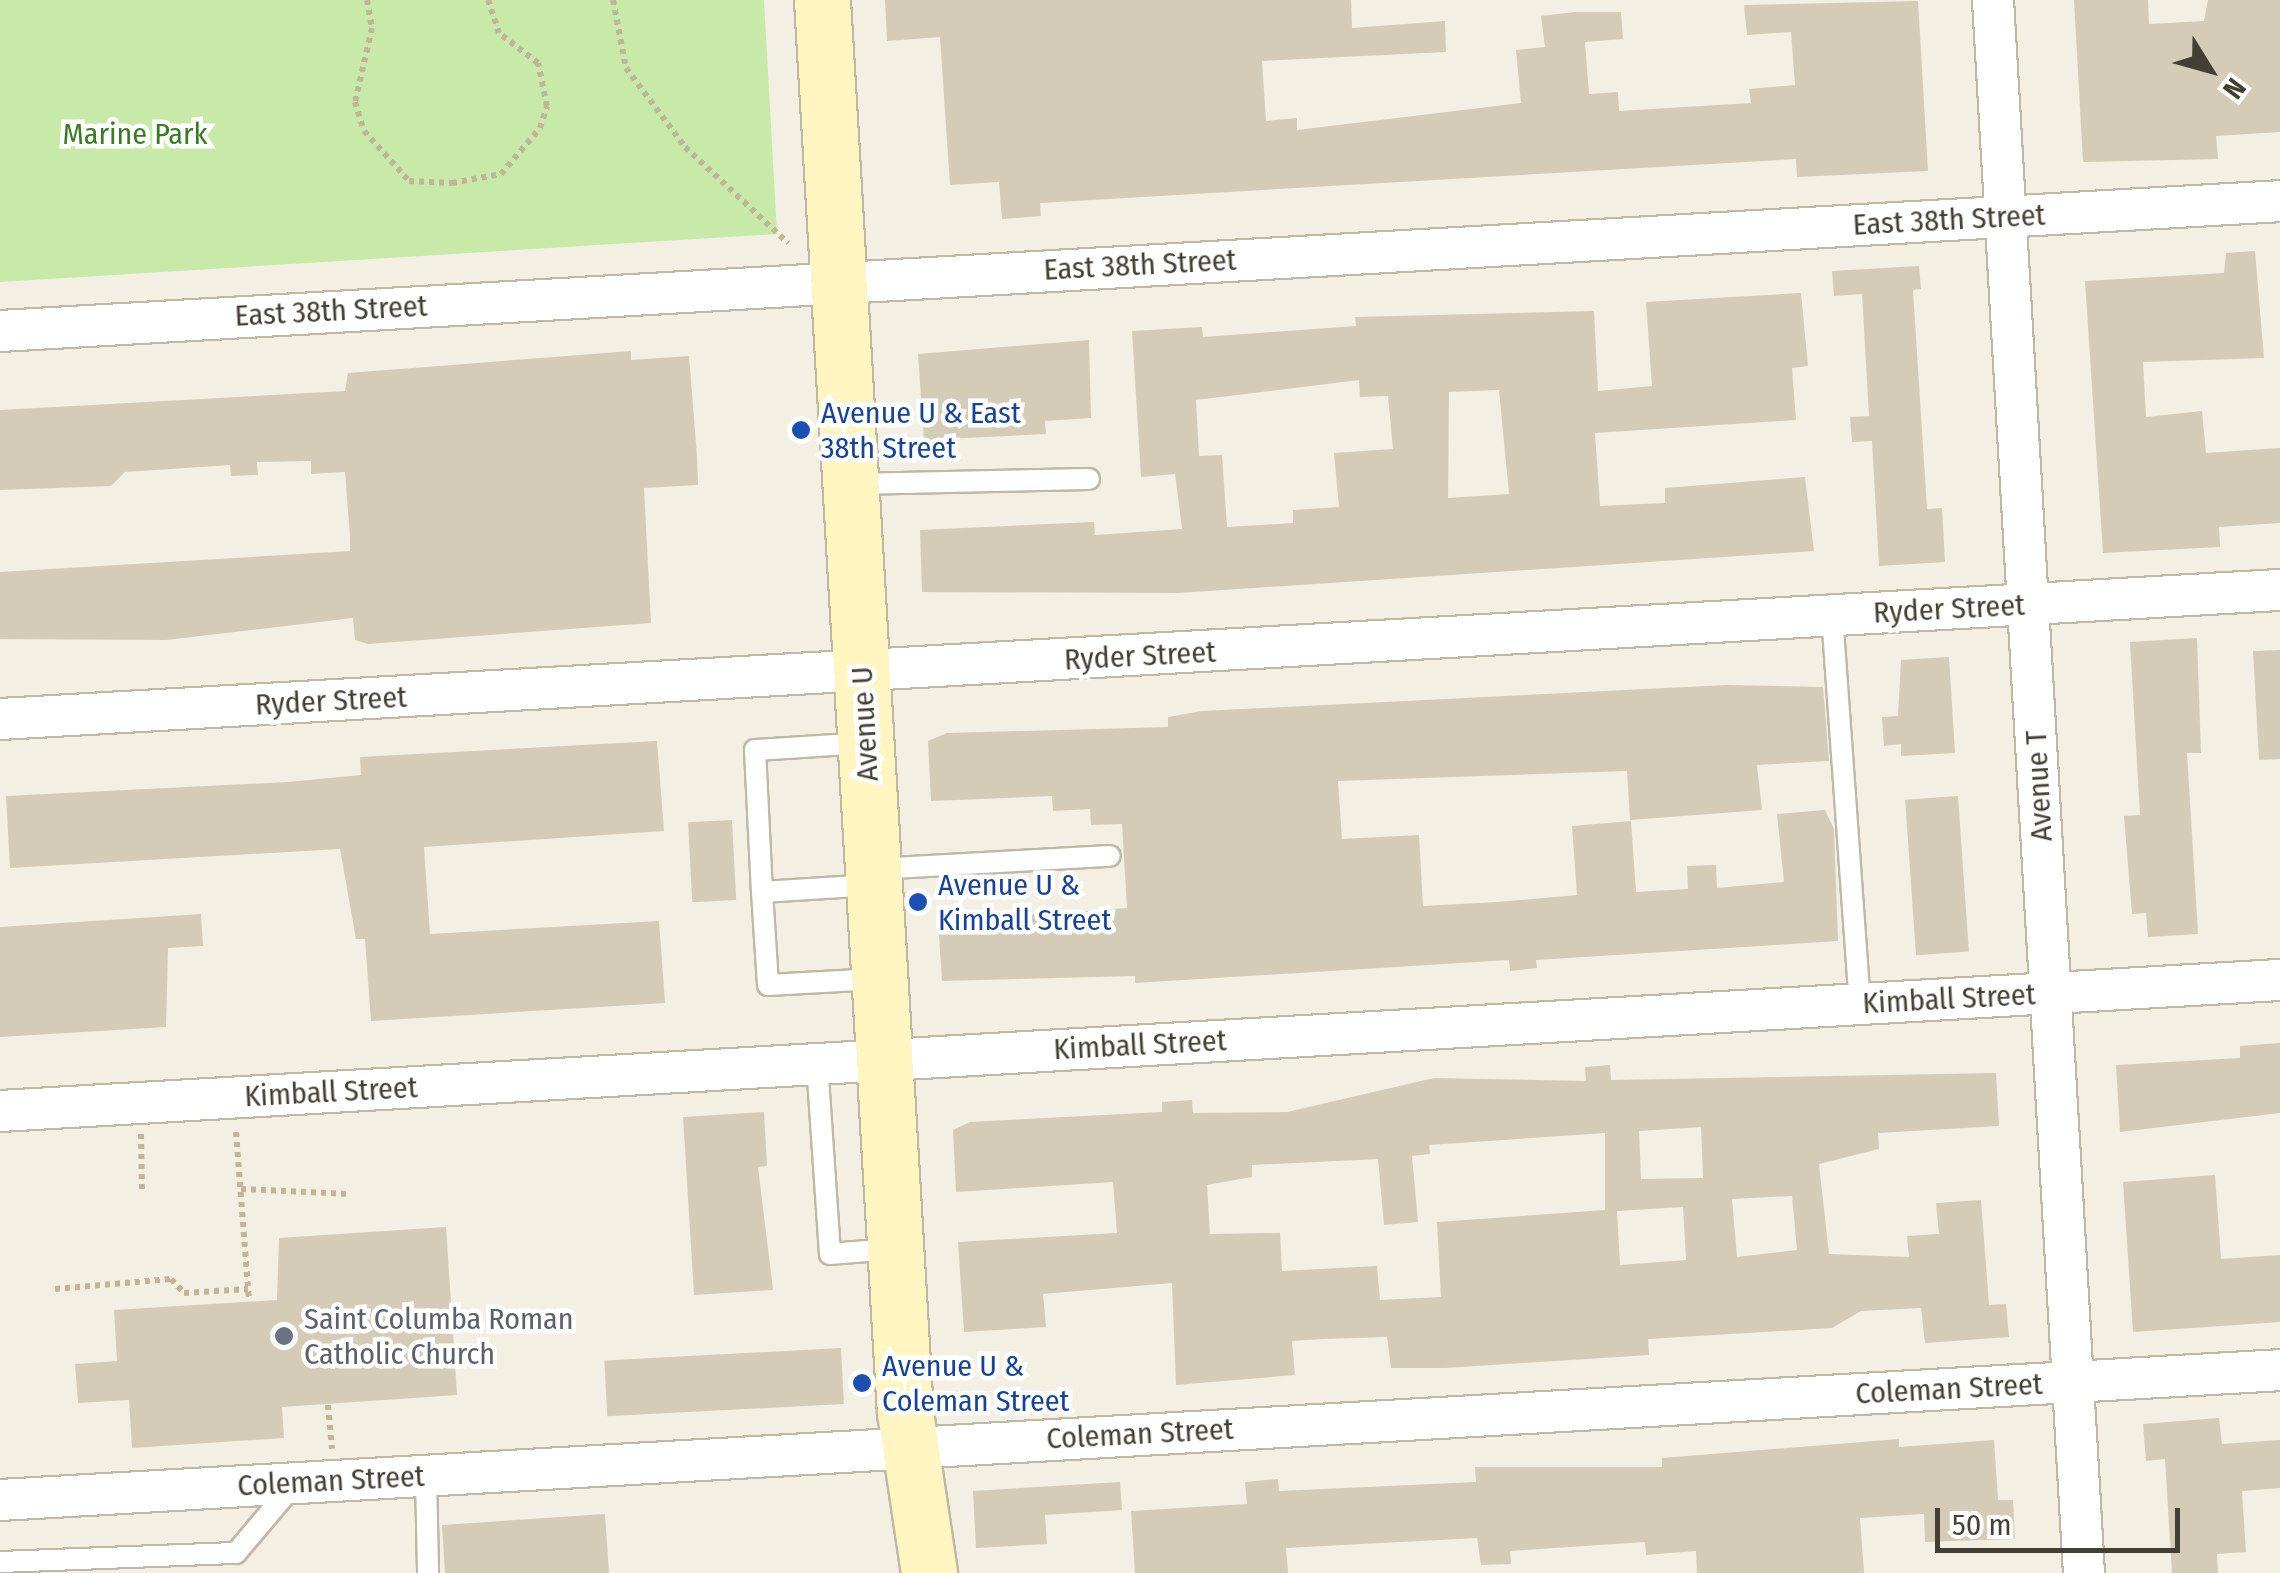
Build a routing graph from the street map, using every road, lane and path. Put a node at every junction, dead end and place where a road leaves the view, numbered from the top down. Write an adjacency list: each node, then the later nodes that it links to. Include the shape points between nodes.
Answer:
1 (367, 0): 2 (path, via 372,28 355,102 364,132 409,182 452,183 501,174 540,128 547,106 538,63 499,33)
2 (488, 0)
3 (613, 0): 8 (path, via 626,68 686,146)
4 (822, 0): 9 (main road, Avenue U)
5 (1993, 0): 7 (street, Avenue T)
6 (2280, 201): 7 (street, East 38th Street)
7 (2004, 217): 9 (street, East 38th Street); 14 (street, Avenue T)
8 (788, 242)
9 (838, 281): 10 (street, East 38th Street); 12 (main road, Avenue U)
10 (0, 330)
11 (1090, 478): 12 (lane)
12 (850, 484): 16 (main road, Avenue U)
13 (2280, 590): 14 (street, Ryder Street)
14 (2028, 604): 15 (street, Ryder Street); 24 (street, Avenue T)
15 (1832, 616): 16 (street, Ryder Street); 25 (lane)
16 (861, 672): 17 (street, Ryder Street); 18 (main road, Avenue U)
17 (0, 720)
18 (866, 743): 20 (main road, Avenue U); 21 (lane, via 756,750)
19 (1110, 856): 20 (lane)
20 (874, 877): 21 (lane); 22 (main road, Avenue U)
21 (762, 892): 22 (lane, via 768,986)
22 (880, 979): 26 (main road, Avenue U)
23 (2280, 980): 24 (street, Kimball Street)
24 (2051, 993): 25 (street, Kimball Street); 39 (street, Avenue T)
25 (1860, 1004): 26 (street, Kimball Street)
26 (885, 1059): 27 (street, Kimball Street); 34 (main road, Avenue U)
27 (817, 1063): 28 (street, Kimball Street); 34 (lane, via 830,1254)
28 (234, 1097): 29 (street, Kimball Street); 31 (path)
29 (140, 1103): 30 (street, Kimball Street); 32 (path)
30 (0, 1111)
31 (241, 1189): 33 (path); 36 (path)
32 (142, 1192)
33 (348, 1194)
34 (896, 1248): 40 (main road, Avenue U)
35 (56, 1289): 36 (path, via 171,1279 184,1294)
36 (248, 1290): 37 (path)
37 (249, 1300)
38 (2280, 1370): 39 (street, Coleman Street)
39 (2073, 1382): 40 (street, Coleman Street); 48 (street, Avenue T)
40 (908, 1447): 41 (street, Coleman Street); 46 (main road, Avenue U); 47 (main road, Avenue U)
41 (426, 1475): 42 (street, Coleman Street); 45 (lane)
42 (295, 1482): 43 (street, Coleman Street); 44 (lane, via 236,1553)
43 (0, 1500)
44 (0, 1562)
45 (428, 1573)
46 (892, 1573)
47 (929, 1573)
48 (2084, 1573)

